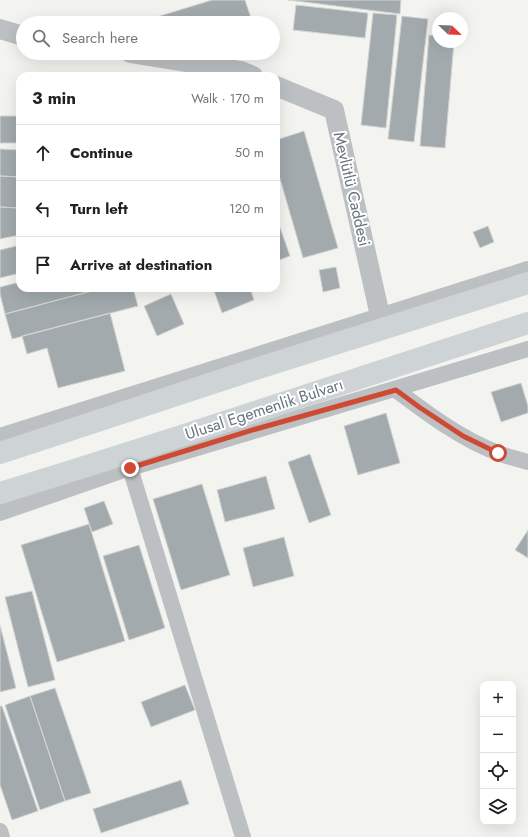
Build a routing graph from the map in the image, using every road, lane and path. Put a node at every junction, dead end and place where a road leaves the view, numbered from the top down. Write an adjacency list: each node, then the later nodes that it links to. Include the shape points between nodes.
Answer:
1 (0, 29): 2 (street)
2 (16, 34)
3 (173, 60): 4 (street)
4 (243, 72)
5 (280, 88): 8 (street, Mevlütlü Caddesi, via 334,110)
6 (528, 269): 8 (street)
7 (528, 283): 8 (highway)
8 (381, 323): 12 (street); 13 (highway)
9 (528, 323): 14 (highway, Ulusal Egemenlik Bulvarı, via 266,407)
10 (528, 349): 11 (street)
11 (396, 390): 14 (street); 15 (street, via 463,436 498,453)
12 (0, 436)
13 (0, 453)
14 (128, 461): 16 (highway, Ulusal Egemenlik Bulvarı); 17 (street); 20 (street)
15 (528, 462)
16 (0, 493)
17 (0, 513)
18 (0, 832): 19 (street)
19 (2, 837)
20 (243, 837)

